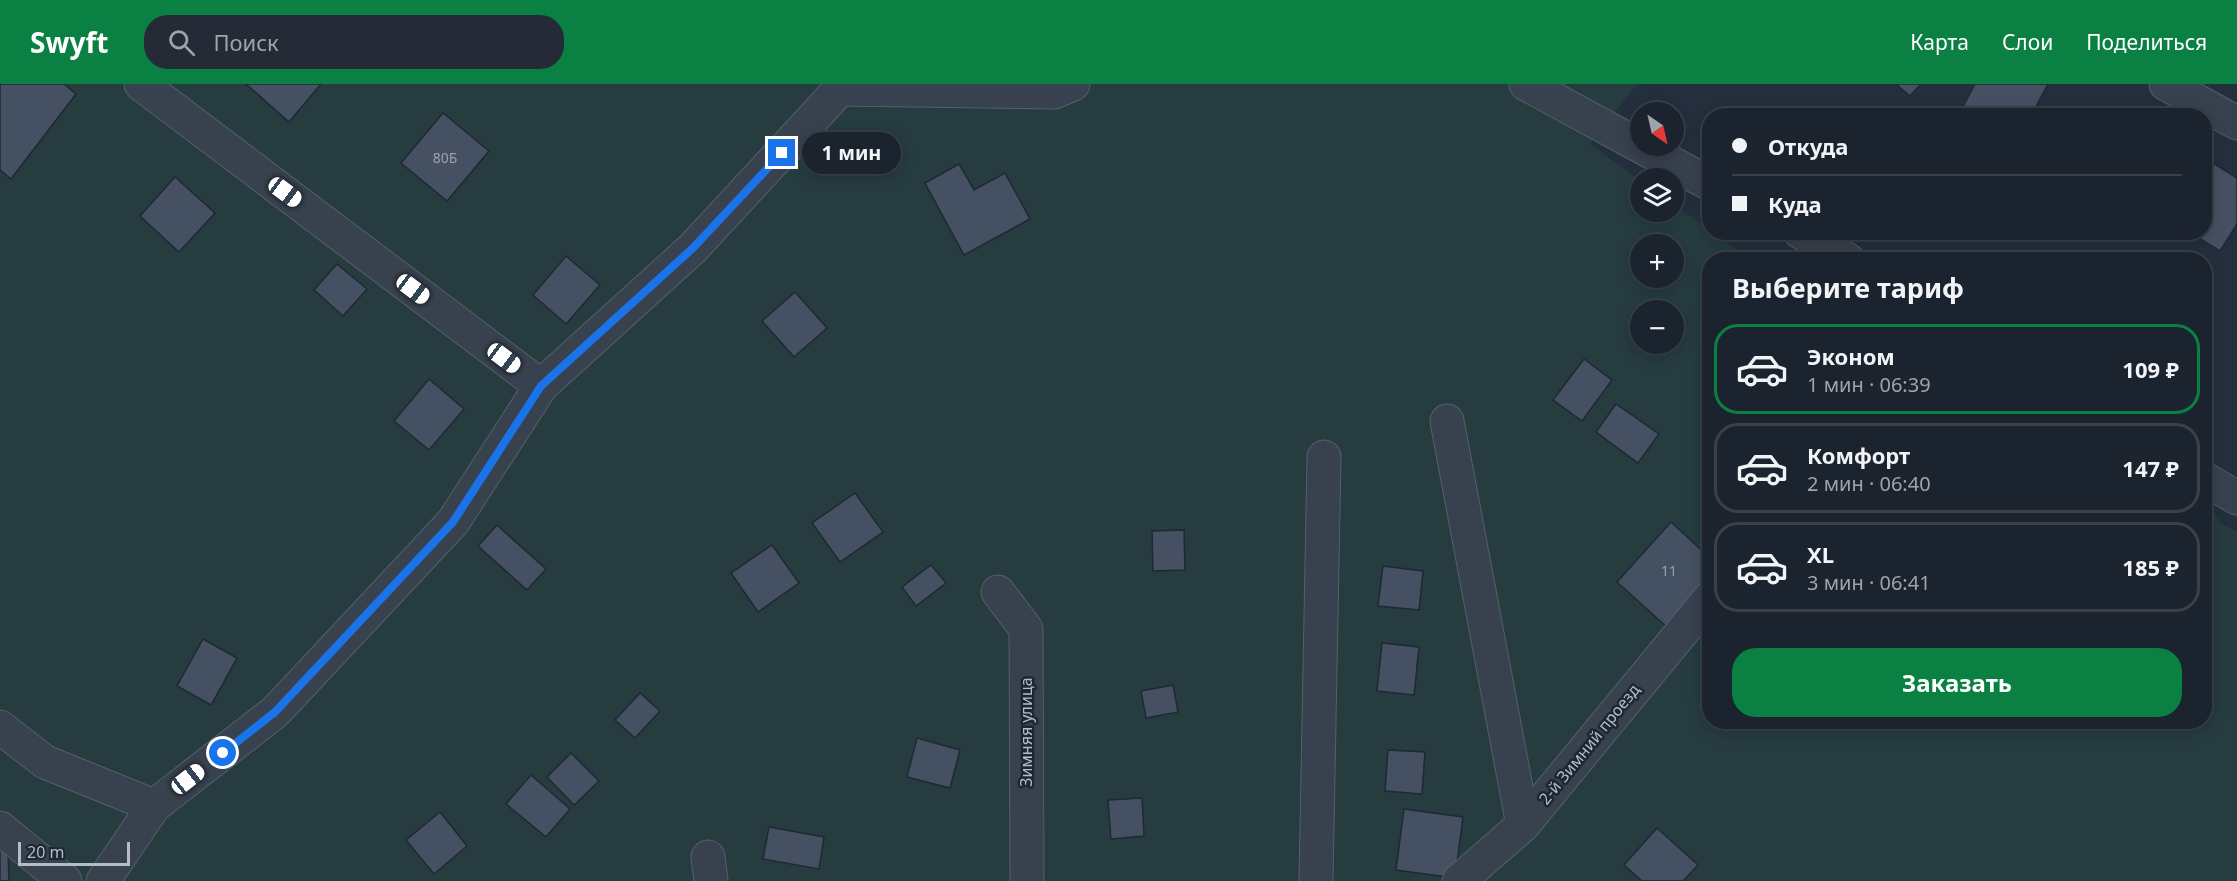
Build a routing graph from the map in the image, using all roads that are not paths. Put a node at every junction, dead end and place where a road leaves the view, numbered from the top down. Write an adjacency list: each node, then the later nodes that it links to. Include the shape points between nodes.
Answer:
1 (141, 84): 11 (street)
2 (1073, 84): 11 (street, via 1054,92 840,89 693,248)
3 (1526, 84): 8 (street)
4 (2166, 84): 5 (street)
5 (2210, 108)
6 (2212, 109): 7 (street)
7 (2237, 123)
8 (1702, 180)
9 (1814, 240): 10 (street)
10 (1834, 252)
11 (541, 386): 19 (street, via 453,522 275,712)
12 (1447, 421): 20 (street)
13 (1324, 457): 25 (street)
14 (2212, 483): 15 (street)
15 (2237, 498)
16 (998, 592): 24 (street, Зимняя улица, via 1026,629)
17 (1702, 608): 20 (street, 2-й Зимний проезд)
18 (0, 727): 19 (street, via 45,762)
19 (154, 806): 23 (street)
20 (1523, 825): 26 (street, 2-й Зимний проезд)
21 (0, 828): 22 (street)
22 (65, 881)
23 (103, 881)
24 (1027, 881)
25 (1316, 881)
26 (1459, 881)

